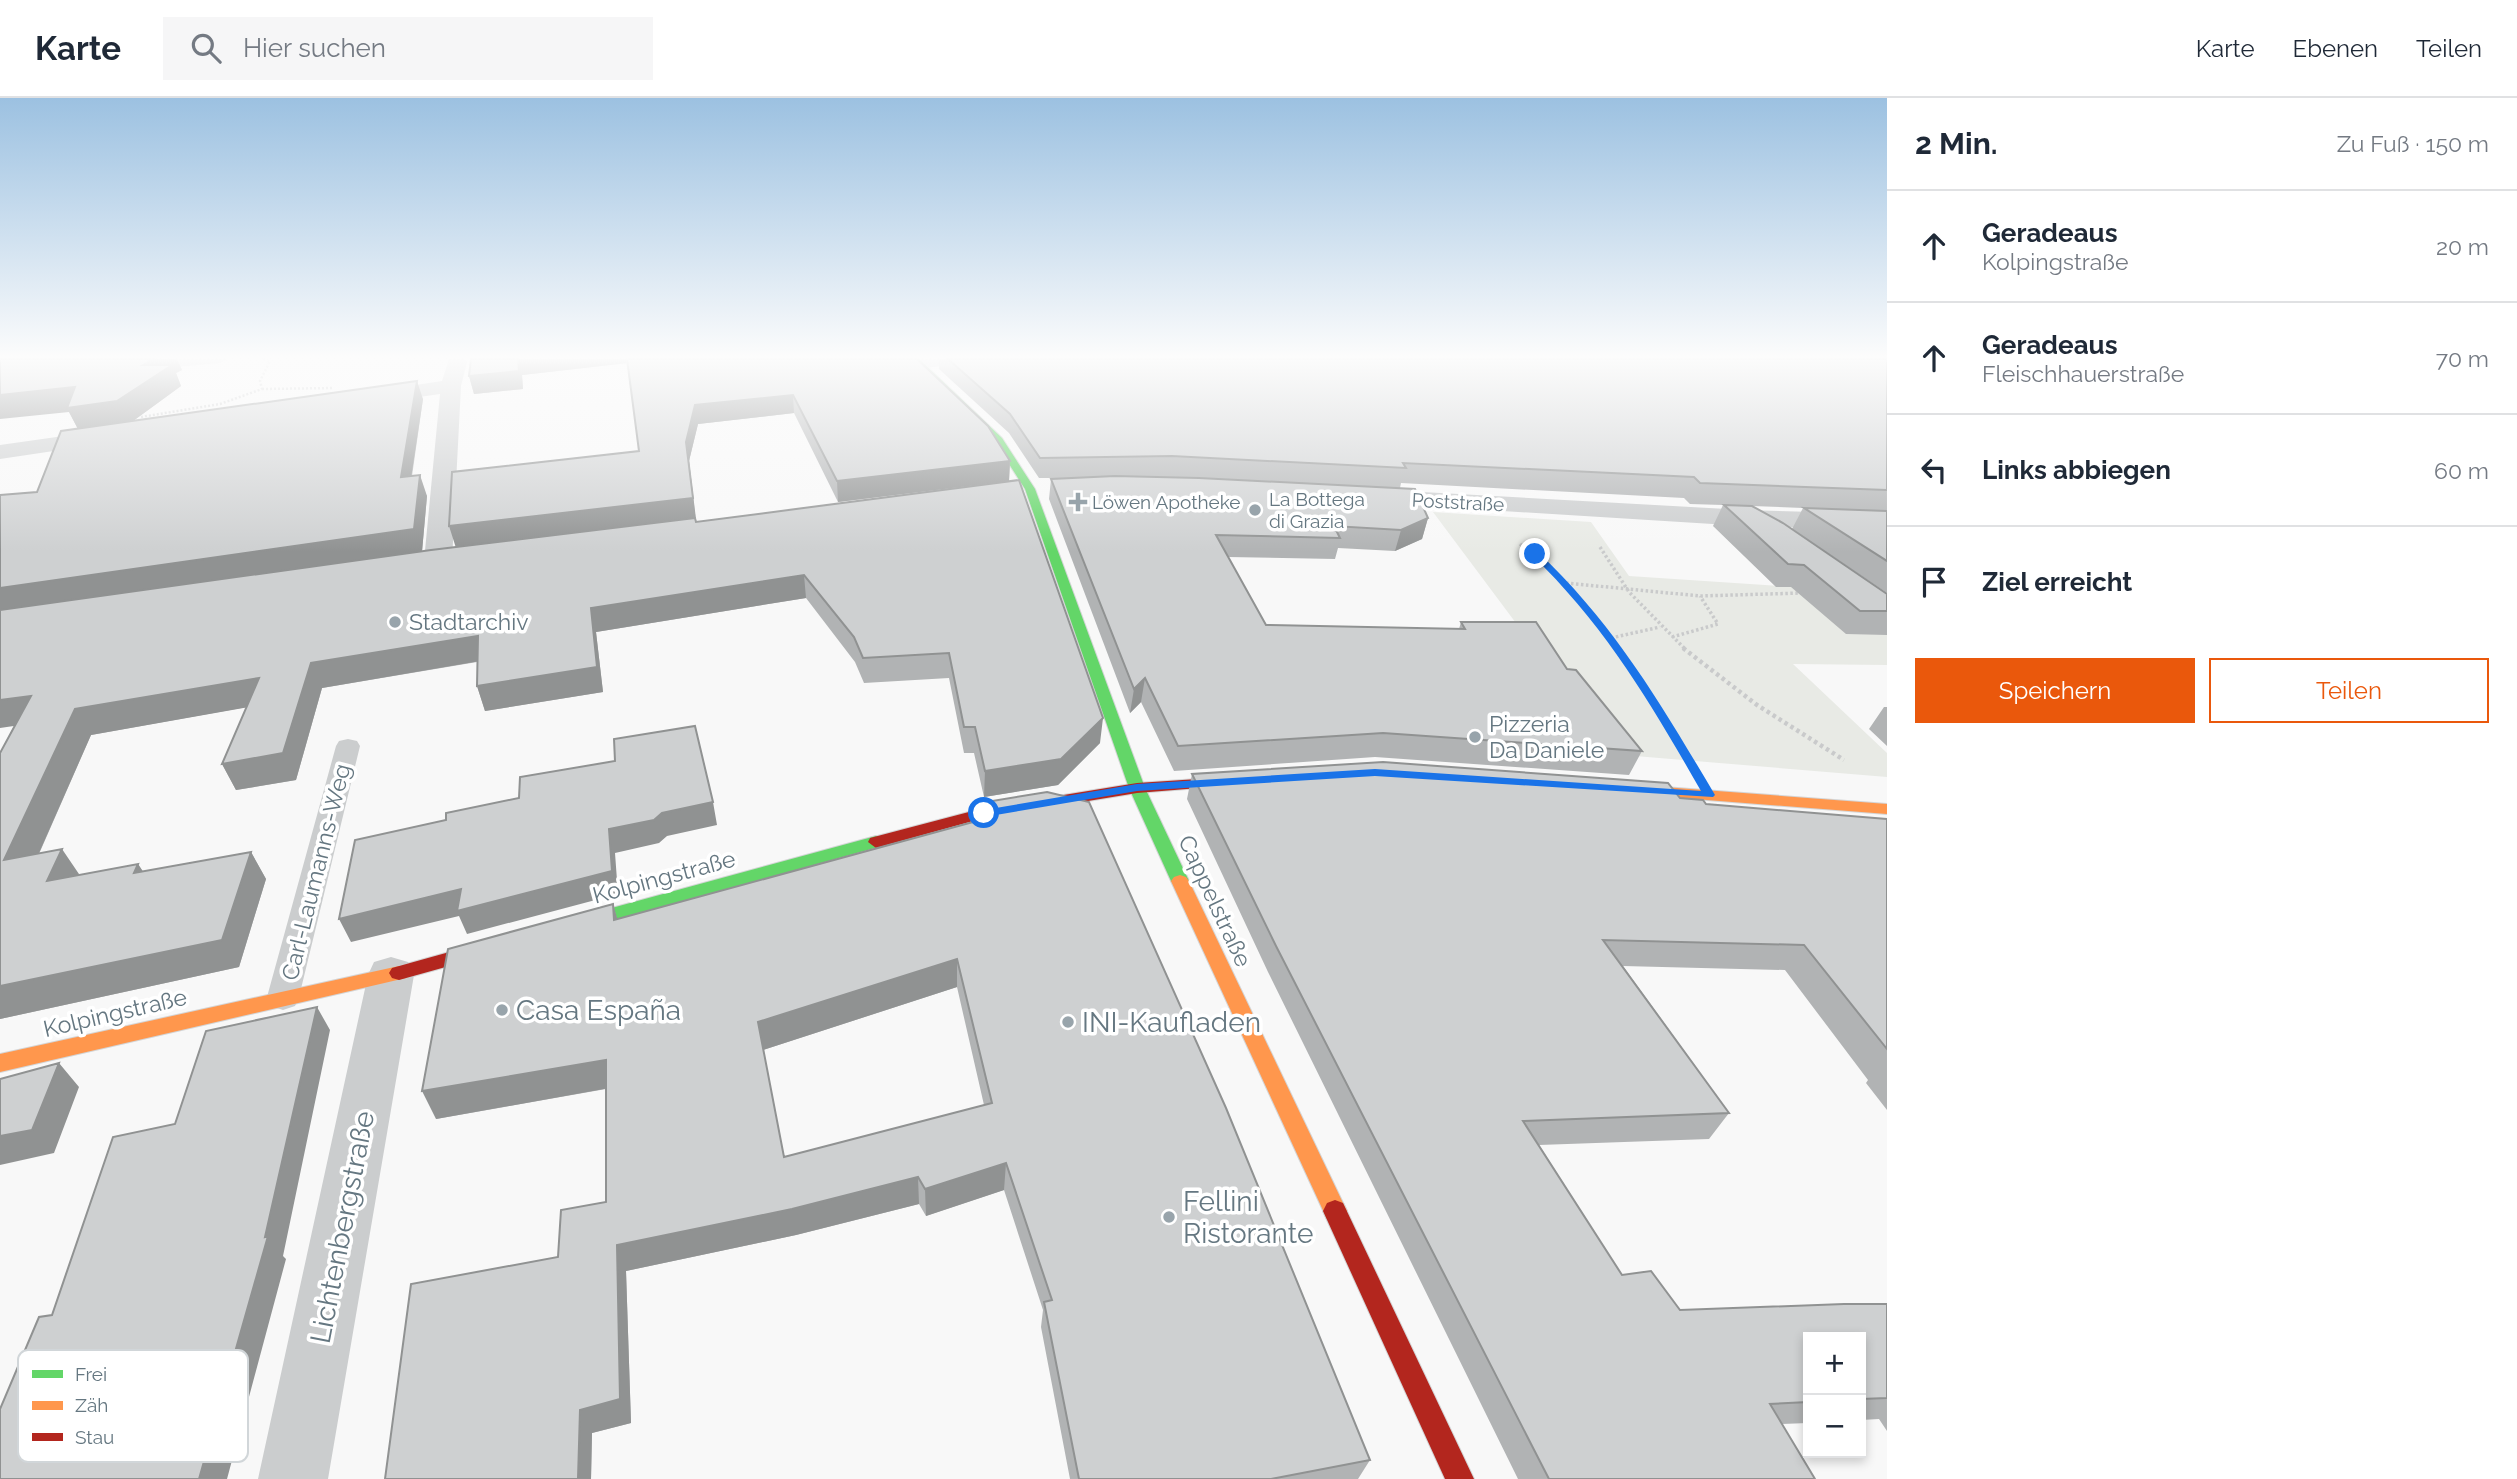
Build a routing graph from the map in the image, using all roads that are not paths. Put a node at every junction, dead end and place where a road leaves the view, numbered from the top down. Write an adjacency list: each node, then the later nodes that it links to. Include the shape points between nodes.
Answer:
1 (445, 423): 9 (street, via 424,564)
2 (982, 423): 12 (street, Cappelstraße, via 999,440 1028,490)
3 (128, 427): 4 (street)
4 (0, 453)
5 (1349, 496): 6 (street, Poststraße)
6 (1745, 518): 7 (street, Poststraße); 8 (street)
7 (1887, 522)
8 (1792, 543)
9 (466, 558)
10 (348, 746): 18 (lane, Carl-Laumanns-Weg)
11 (1263, 780): 12 (street, Kolpingstraße)
12 (1137, 788): 15 (street, Kolpingstraße, via 984,813); 21 (street, Cappelstraße)
13 (1612, 788): 14 (street)
14 (1887, 809)
15 (552, 931)
16 (512, 942): 17 (street, Kolpingstraße)
17 (391, 975): 18 (street, Kolpingstraße); 20 (street, Lichtenbergstraße)
18 (283, 997): 19 (street, Kolpingstraße)
19 (0, 1063)
20 (293, 1479)
21 (1460, 1479)

